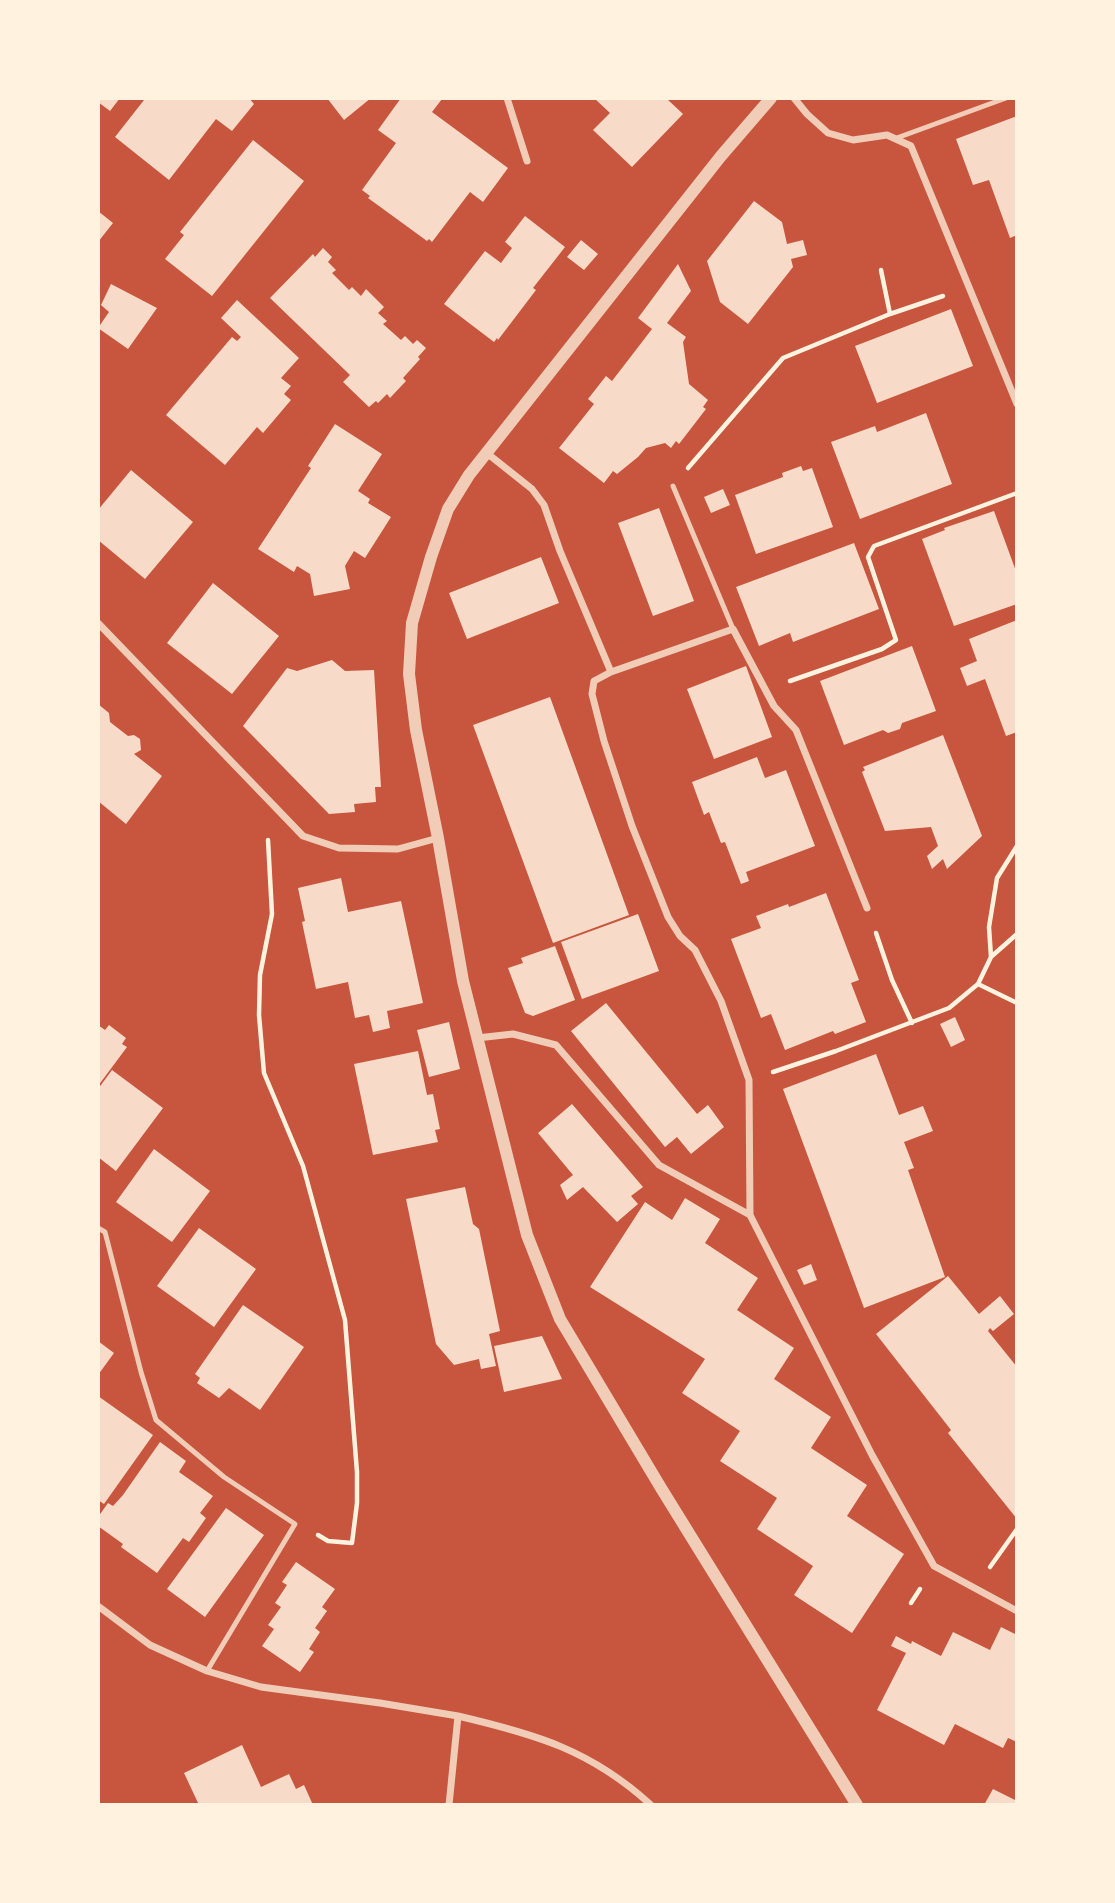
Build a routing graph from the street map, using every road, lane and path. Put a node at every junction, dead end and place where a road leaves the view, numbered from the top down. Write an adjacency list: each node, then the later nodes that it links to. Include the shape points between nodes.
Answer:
1 (507, 98): 6 (street)
2 (771, 98): 11 (street, via 720,156)
3 (794, 98): 5 (street, via 828,133 853,139 887,135)
4 (1006, 98): 5 (lane)
5 (894, 139): 8 (street, via 911,146)
6 (527, 161)
7 (881, 270): 9 (path)
8 (970, 286): 9 (path); 10 (street)
9 (890, 314): 12 (path, via 783,358)
10 (1017, 404)
11 (488, 454): 16 (street, via 532,489 544,505); 19 (street, via 448,509 412,623 409,674)
12 (673, 486): 15 (lane)
13 (1017, 493): 17 (path, via 874,546 868,556 896,639 882,649)
14 (98, 623): 18 (street)
15 (733, 629): 16 (street); 21 (street, via 774,706 796,730)
16 (611, 672): 28 (street, via 594,681 592,694 632,826 668,917 695,950 721,1001)
17 (787, 681)
18 (285, 817): 19 (street, via 303,836 339,848 398,849); 31 (path, via 267,842 272,914 260,975 264,1073 303,1166 345,1320 357,1472 352,1543 328,1541)
19 (438, 838): 27 (street)
20 (1017, 846): 23 (path, via 997,878 989,927)
21 (867, 908): 26 (path)
22 (1017, 934): 23 (path)
23 (991, 957): 24 (path)
24 (978, 984): 25 (path); 26 (path, via 949,1008)
25 (1017, 1003)
26 (912, 1023): 28 (path)
27 (477, 1038): 29 (street, via 513,1034 556,1045 659,1165); 40 (street, via 527,1235 560,1319)
28 (749, 1080): 29 (street)
29 (750, 1215): 33 (street, via 934,1566)
30 (98, 1228): 31 (lane, via 105,1232 156,1420 224,1477)
31 (295, 1524): 36 (lane)
32 (1017, 1529): 33 (path)
33 (976, 1588): 35 (street)
34 (98, 1606): 36 (street, via 150,1645)
35 (1017, 1611)
36 (207, 1671): 37 (street, via 261,1688)
37 (458, 1716): 38 (street); 39 (street, via 525,1732 575,1751 626,1782)
38 (449, 1805)
39 (652, 1805)
40 (857, 1805)

